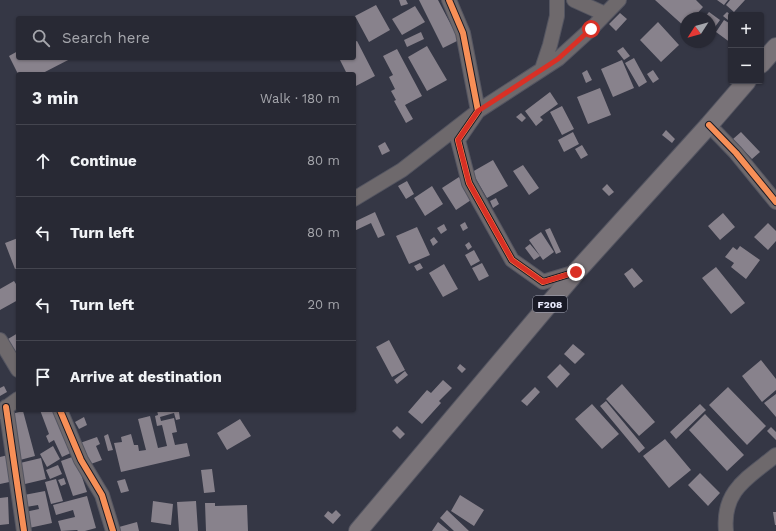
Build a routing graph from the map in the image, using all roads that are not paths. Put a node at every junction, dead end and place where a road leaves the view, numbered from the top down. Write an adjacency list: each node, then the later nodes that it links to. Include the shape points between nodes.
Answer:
1 (449, 0): 10 (street, via 463,33)
2 (556, 0): 8 (street, via 557,16)
3 (574, 0): 5 (street)
4 (619, 0): 5 (street)
5 (605, 14): 8 (street, via 558,59)
6 (776, 47): 7 (main road)
7 (764, 61)
8 (542, 68): 10 (street)
9 (744, 84): 11 (main road, F208)
10 (478, 111): 12 (street, via 402,170); 14 (street, via 458,140 469,183 512,260 543,282)
11 (709, 125): 13 (street); 14 (main road, F208)
12 (356, 198)
13 (776, 202)
14 (576, 272): 23 (main road, F208)
15 (0, 340): 16 (street)
16 (16, 367)
17 (16, 400): 18 (street)
18 (3, 410): 21 (street)
19 (61, 412): 22 (street, via 81,460 102,495)
20 (776, 455): 24 (street, via 733,493 724,517)
21 (24, 531)
22 (113, 531)
23 (358, 531)
24 (726, 531)

